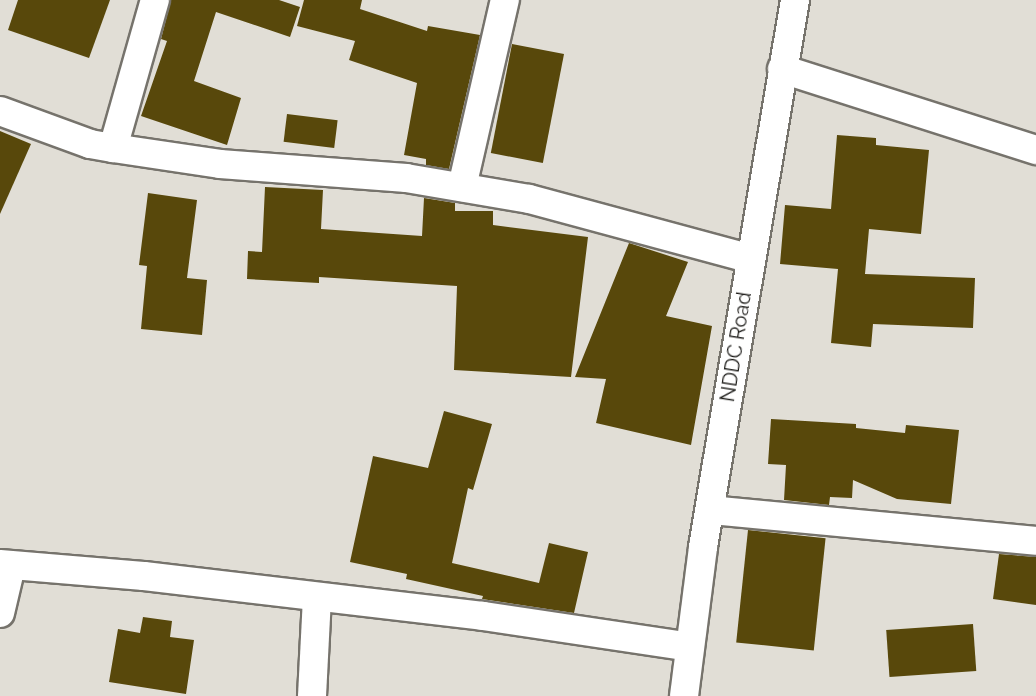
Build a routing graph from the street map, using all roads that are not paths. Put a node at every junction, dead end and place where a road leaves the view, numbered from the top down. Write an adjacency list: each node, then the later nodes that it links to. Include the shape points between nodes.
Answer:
1 (155, 0): 6 (street)
2 (505, 0): 8 (street)
3 (795, 0): 4 (street, NDDC Road)
4 (782, 69): 7 (street); 9 (street, NDDC Road)
5 (0, 111): 6 (street, via 90,144)
6 (113, 148): 8 (street, via 220,164 406,178)
7 (1036, 150)
8 (462, 187): 9 (street, via 530,199)
9 (751, 259): 10 (street, NDDC Road)
10 (710, 510): 11 (street); 15 (street, NDDC Road)
11 (1036, 541)
12 (6, 565): 13 (street); 14 (street)
13 (317, 597): 15 (street); 16 (street)
14 (0, 613)
15 (690, 647): 17 (street, NDDC Road)
16 (312, 696)
17 (684, 696)

